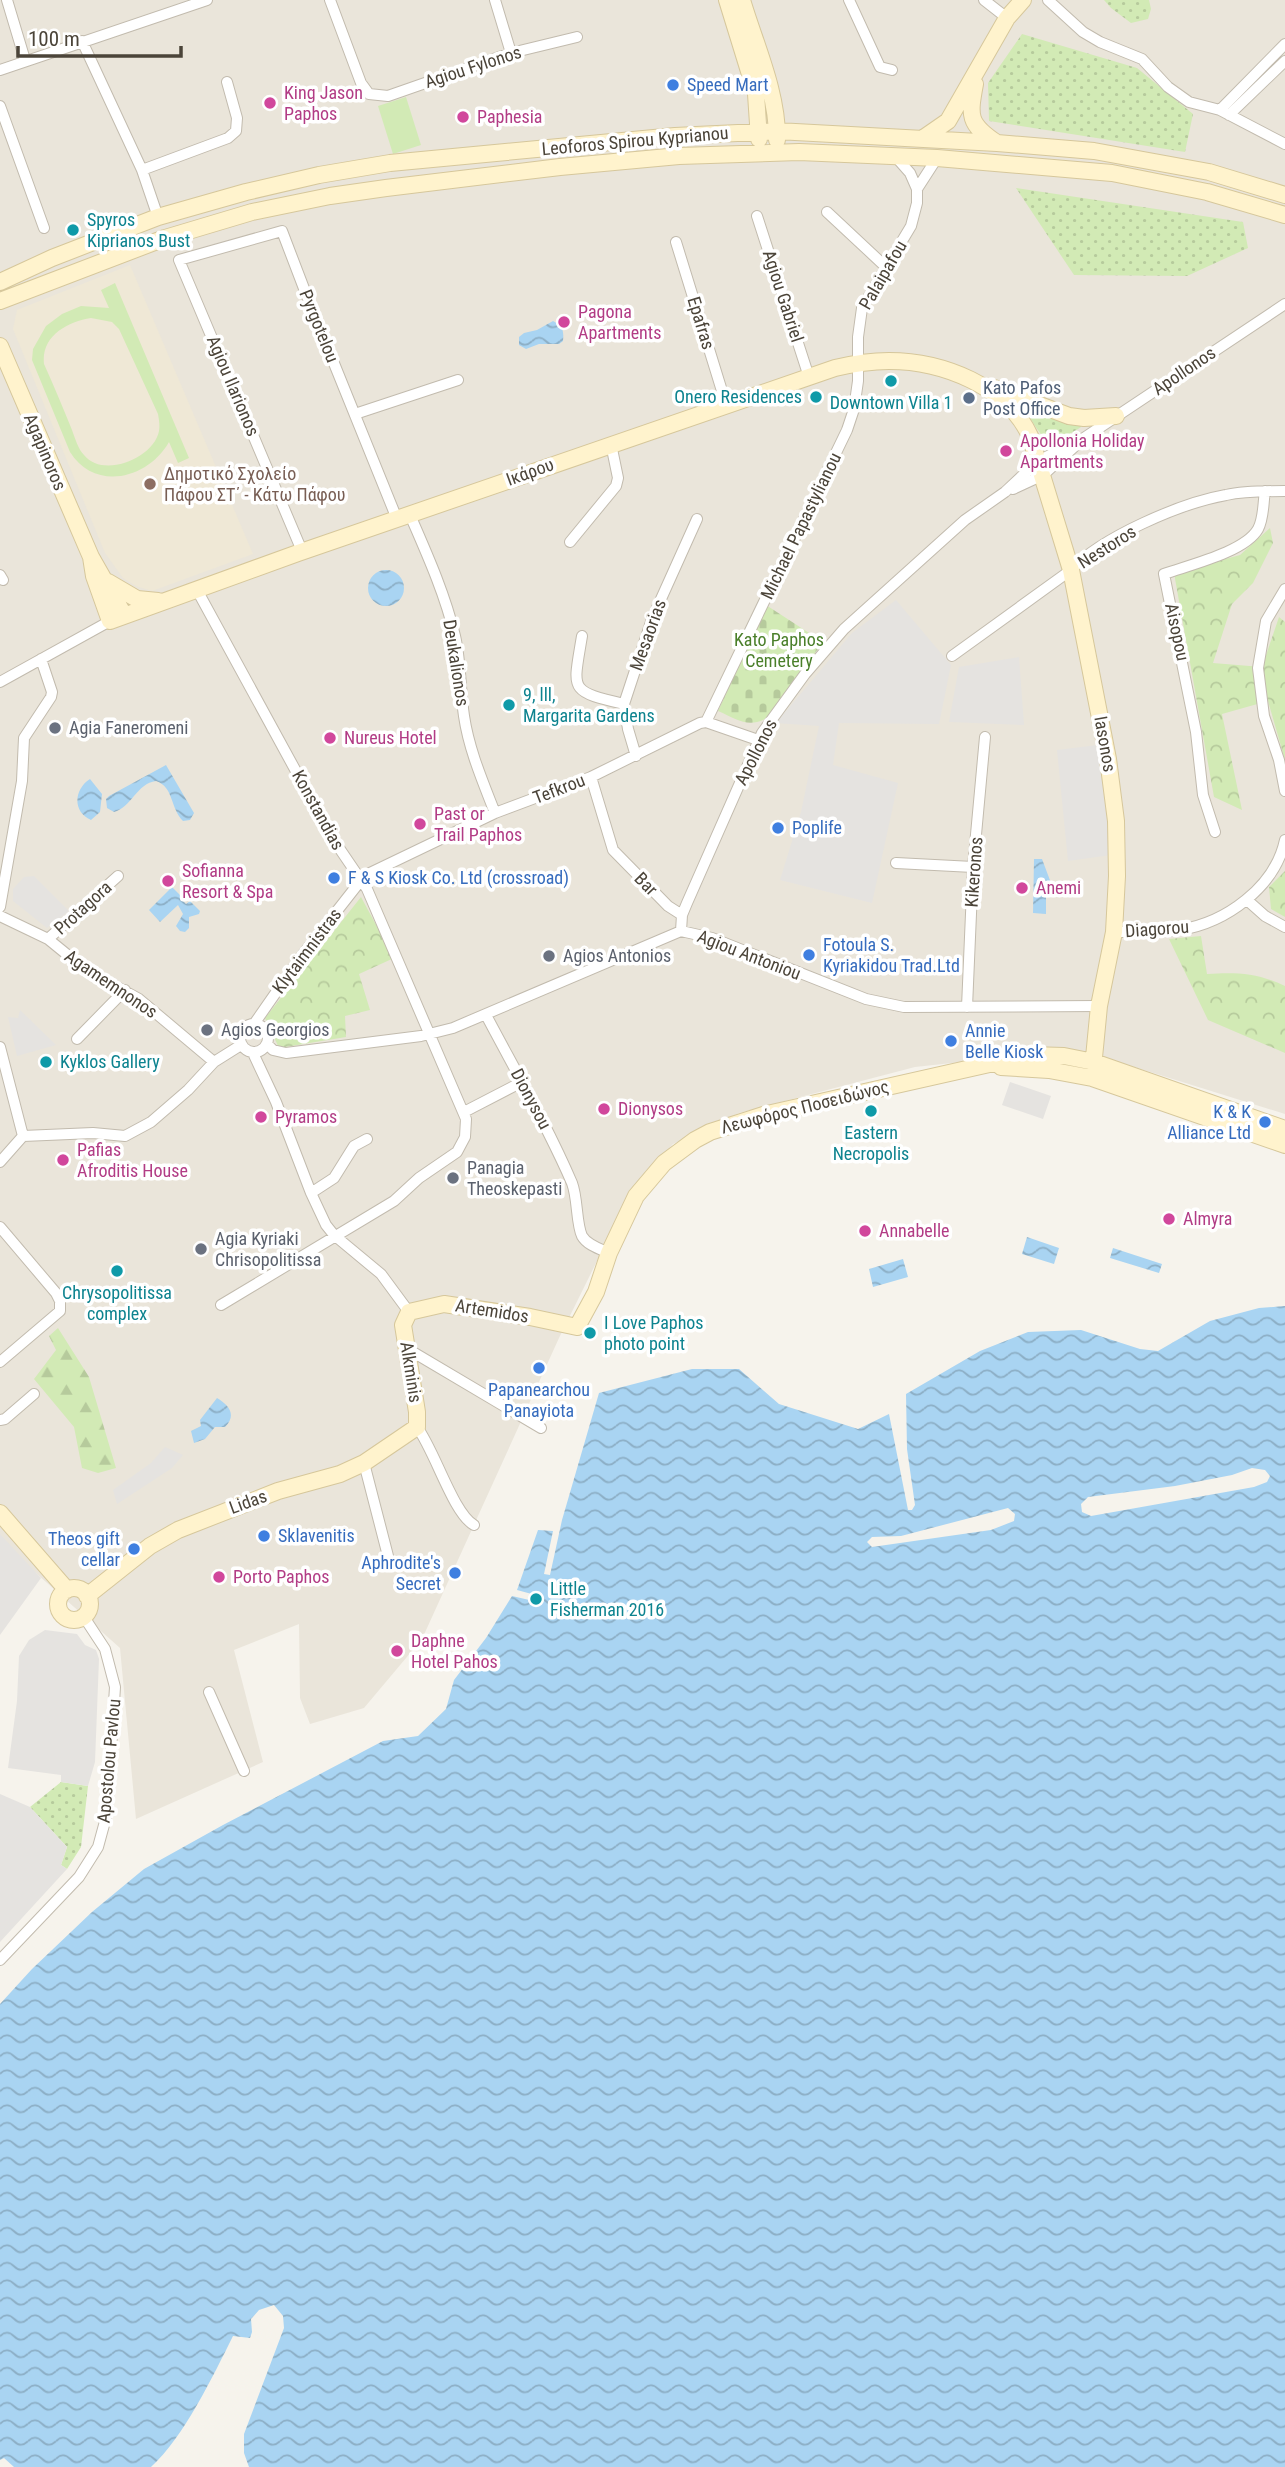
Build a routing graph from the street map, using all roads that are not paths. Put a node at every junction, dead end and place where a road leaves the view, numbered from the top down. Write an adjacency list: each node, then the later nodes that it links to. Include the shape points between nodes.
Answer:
1 (7, 0): 16 (street)
2 (207, 0): 13 (street)
3 (330, 0): 15 (street, Agiou Fylonos, via 369,94 388,96)
4 (495, 0): 15 (street)
5 (727, 0): 24 (main road, via 752,80)
6 (741, 0): 25 (main road, via 768,84)
7 (849, 0): 19 (street, via 880,67)
8 (984, 0): 11 (street)
9 (1023, 0): 11 (main road)
10 (1048, 0): 23 (street, via 1100,43 1142,59 1178,96)
11 (1007, 18): 20 (main road)
12 (577, 37): 15 (street, Agiou Fylonos)
13 (82, 41): 16 (street); 33 (street)
14 (1285, 44): 23 (street)
15 (511, 53)
16 (24, 60): 18 (street)
17 (1285, 61): 23 (street)
18 (0, 70)
19 (892, 70)
20 (977, 75): 26 (main road, via 948,121); 27 (main road, via 971,114 980,132)
21 (227, 82): 33 (street, via 236,131)
22 (0, 106): 40 (street)
23 (1224, 113): 28 (street)
24 (759, 131): 25 (main road, Leoforos Spirou Kyprianou); 29 (main road); 39 (main road, Leoforos Spirou Kyprianou, via 390,163 307,178)
25 (777, 131): 26 (main road, Leoforos Spirou Kyprianou); 30 (main road)
26 (922, 139): 27 (main road, Leoforos Spirou Kyprianou)
27 (997, 143): 35 (main road, Leoforos Spirou Kyprianou, via 1094,151 1209,172)
28 (1285, 145)
29 (758, 152): 30 (main road, Leoforos Spirou Kyprianou); 45 (main road, Leoforos Spirou Kyprianou, via 560,167 330,196 251,212 165,238)
30 (777, 152): 31 (main road, Leoforos Spirou Kyprianou)
31 (895, 156): 32 (main road, Leoforos Spirou Kyprianou); 34 (street)
32 (937, 158): 34 (street); 37 (main road, Leoforos Spirou Kyprianou, via 1112,173 1207,192)
33 (142, 170): 39 (street)
34 (917, 189): 43 (street, Palaipafou, via 911,226)
35 (1285, 195)
36 (827, 212): 43 (street)
37 (1285, 215)
38 (757, 216): 49 (street, Agiou Gabriel)
39 (158, 217): 44 (main road, Leoforos Spirou Kyprianou)
40 (44, 228)
41 (676, 242): 52 (street, Epafras)
42 (180, 260): 53 (street, Pyrgotelou, via 282,231); 62 (street, Agiou Ilarionos)
43 (887, 268): 48 (street, Palaipafou, via 862,308)
44 (0, 282)
45 (0, 301)
46 (1285, 304): 54 (street, Apollonos)
47 (0, 346): 63 (main road, Agapinoros)
48 (858, 363): 49 (main road, Ικάρου); 51 (main road, Ικάρου, via 922,365); 75 (street, Michael Papastylianou, via 848,430)
49 (809, 377): 52 (main road, Ικάρου)
50 (458, 380): 53 (street)
51 (975, 382): 54 (main road, via 1069,416); 56 (main road, Ικάρου, via 1018,415)
52 (726, 404): 55 (main road, Ικάρου)
53 (355, 414): 59 (street, Pyrgotelou)
54 (1116, 416): 56 (street, Apollonos)
55 (611, 444): 59 (main road, Ικάρου); 61 (street, via 618,482)
56 (1041, 468): 64 (main road, Iasonos); 77 (street, Apollonos, via 965,520 844,629)
57 (1265, 491): 58 (street, Nestoros); 64 (street, Nestoros, via 1223,495 1166,514 1104,544); 82 (street, Aisopou, via 1262,520 1252,538 1164,574 1196,732 1203,795)
58 (1285, 491)
59 (403, 517): 62 (main road, Ικάρου); 81 (street, Deukalionos, via 429,560 451,619 464,717)
60 (697, 519): 74 (street, Mesaorias, via 652,620)
61 (570, 542)
62 (302, 551): 67 (main road, Ικάρου)
63 (91, 557): 65 (main road, Agapinoros); 69 (main road, Agapinoros, via 94,576)
64 (1071, 570): 71 (street, Nestoros); 94 (main road, Iasonos, via 1116,821)
65 (106, 580): 68 (main road, via 137,599); 69 (main road, Agapinoros)
66 (1285, 589): 80 (street, via 1266,621 1258,668 1264,716)
67 (197, 590): 68 (main road, Ικάρου); 87 (street, Konstandias, via 333,839)
68 (162, 601): 69 (main road, Ικάρου)
69 (117, 618): 72 (street, Ικάρου)
70 (582, 636): 74 (street, via 575,678 578,686 588,696)
71 (952, 656)
72 (41, 659): 73 (street, Ικάρου); 89 (street, via 52,692 24,738 22,781)
73 (0, 682)
74 (624, 704): 78 (street, Mesaorias)
75 (706, 722): 77 (street); 78 (street, Tefkrou)
76 (985, 737): 85 (street, Kikeronos)
77 (758, 740): 90 (street, Apollonos)
78 (636, 756): 79 (street, Tefkrou)
79 (591, 777): 81 (street, Tefkrou); 90 (street, Bar, via 613,850)
80 (1285, 791)
81 (495, 813): 87 (street, Tefkrou)
82 (1215, 832)
83 (1285, 839): 88 (street, Diagorou, via 1273,869)
84 (896, 863): 85 (street)
85 (973, 867): 98 (street, Kikeronos)
86 (118, 876): 95 (street, Protagora)
87 (362, 879): 100 (street, Klytaimnistras); 101 (street, Konstandias)
88 (1247, 900): 92 (street); 94 (street, Diagorou, via 1194,927)
89 (0, 907)
90 (682, 915): 93 (street, Apollonos)
91 (0, 916): 95 (street, Agamemnonos)
92 (1285, 927)
93 (681, 930): 98 (street, Agiou Antoniou, via 866,999 904,1007); 99 (street, Agiou Antoniou)
94 (1114, 932): 97 (main road, Iasonos)
95 (48, 939): 96 (street, Agamemnonos, via 86,970)
96 (125, 990): 102 (street); 107 (street, Agamemnonos)
97 (1099, 1006): 98 (street, Agiou Antoniou); 108 (main road, Iasonos)
98 (967, 1007)
99 (486, 1015): 101 (street, Agiou Antoniou); 109 (street, Dionysou)
100 (254, 1024): 103 (street, via 265,1030); 104 (street, via 241,1033)
101 (430, 1034): 103 (street, Agiou Antoniou, via 286,1053); 110 (street, Konstandias)
102 (77, 1039)
103 (267, 1044): 106 (street)
104 (241, 1045): 106 (street); 107 (street)
105 (0, 1047): 112 (street)
106 (253, 1052): 116 (street)
107 (214, 1062): 112 (street, via 151,1122 125,1136)
108 (1088, 1069): 111 (main road, Λεωφόρος Ποσειδώνος); 114 (main road, Λεωφόρος Ποσειδώνος); 119 (main road, Λεωφόρος Ποσειδώνος, via 1064,1056 1029,1055 763,1115 710,1132 664,1163 636,1196)
109 (522, 1082): 110 (street); 119 (street, Dionysou, via 572,1185 583,1236)
110 (464, 1112): 118 (street, via 465,1136 457,1152 394,1201)
111 (1285, 1129)
112 (23, 1136): 115 (street)
113 (367, 1139): 116 (street, via 354,1146 334,1178)
114 (1285, 1145)
115 (0, 1162)
116 (311, 1193): 118 (street)
117 (0, 1227): 124 (street, via 60,1301 60,1311)
118 (334, 1235): 120 (street); 121 (street, via 381,1274)
119 (609, 1253): 122 (main road, Λεωφόρος Ποσειδώνος, via 596,1292)
120 (221, 1305)
121 (408, 1312): 122 (main road, Artemidos, via 444,1304); 123 (main road, Alkminis, via 403,1325)
122 (577, 1327)
123 (407, 1348): 127 (main road, Alkminis); 128 (street)
124 (0, 1362)
125 (34, 1394): 126 (street)
126 (0, 1420)
127 (417, 1427): 129 (main road, Lidas); 131 (street, Alkminis, via 428,1440 460,1513)
128 (541, 1428)
129 (364, 1463): 132 (street); 134 (main road, Lidas, via 195,1522 150,1546)
130 (0, 1513): 133 (main road)
131 (474, 1525)
132 (388, 1556)
133 (67, 1590): 134 (main road, via 76,1589); 135 (main road, via 59,1600 61,1613 71,1620)
134 (87, 1596): 135 (main road)
135 (84, 1616): 138 (street, Apostolou Pavlou, via 105,1649 115,1687 107,1814 98,1847 79,1877)
136 (209, 1692): 137 (street)
137 (244, 1771)
138 (0, 1960)

